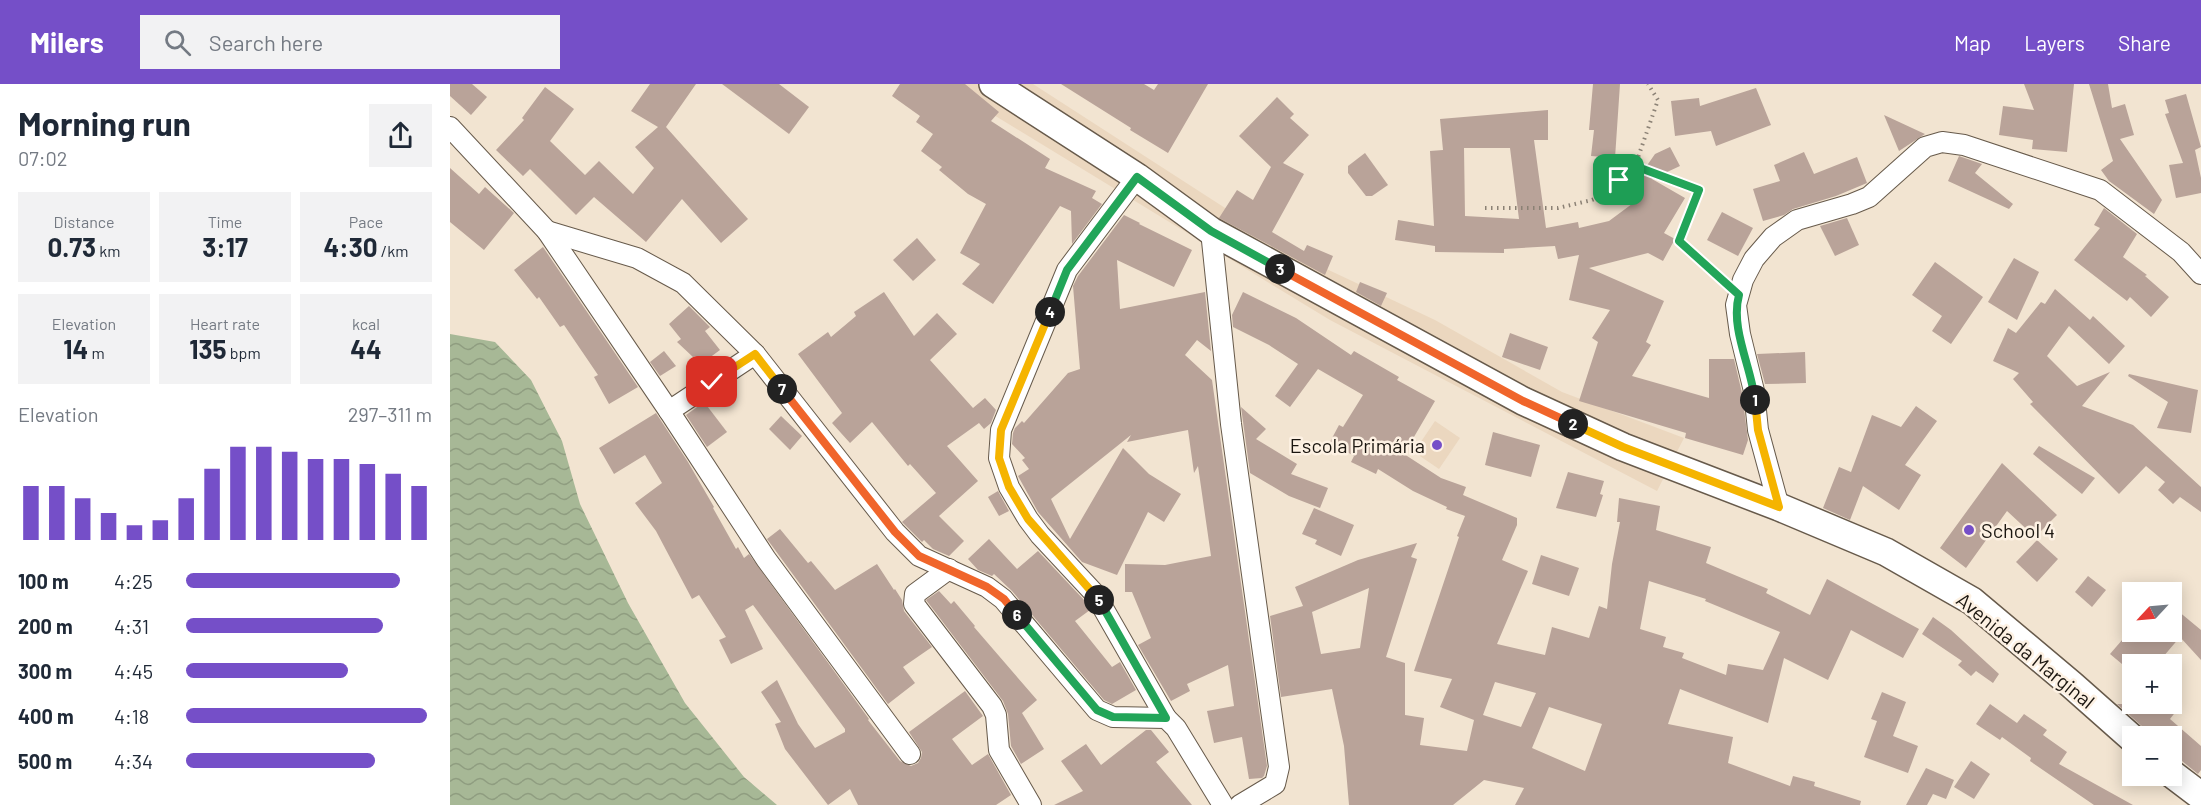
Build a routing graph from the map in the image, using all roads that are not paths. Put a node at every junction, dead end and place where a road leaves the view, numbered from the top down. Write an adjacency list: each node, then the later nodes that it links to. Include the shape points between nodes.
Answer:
1 (993, 84): 3 (street, Avenida da Marginal)
2 (450, 127): 4 (street)
3 (1137, 177): 5 (street, Avenida da Marginal); 11 (street, via 1067,270 1001,430 999,458 1009,487 1028,519 1095,594)
4 (547, 231): 7 (street, via 638,258 683,283); 8 (street)
5 (1211, 231): 9 (street, Avenida da Marginal, via 1523,401 1623,447); 18 (street, via 1231,424 1279,767 1275,784)
6 (2201, 274): 9 (street, via 2181,252 2100,190 1964,145 1942,142 1925,147 1869,197 1797,220 1773,237 1743,280 1736,305 1740,334 1754,391 1758,430)
7 (755, 354): 8 (street); 10 (street, via 895,532 919,556)
8 (669, 411): 13 (street, via 765,559)
9 (1779, 507): 12 (street, Avenida da Marginal, via 1886,552 1972,601)
10 (949, 569): 11 (street, via 1004,599 1097,710 1113,717); 16 (street, via 915,594 914,604 992,705 999,750)
11 (1166, 718): 17 (street)
12 (2122, 729)
13 (909, 754)
14 (2182, 782): 15 (street)
15 (2201, 796)
16 (1031, 805)
17 (1223, 805)
18 (1240, 805)

